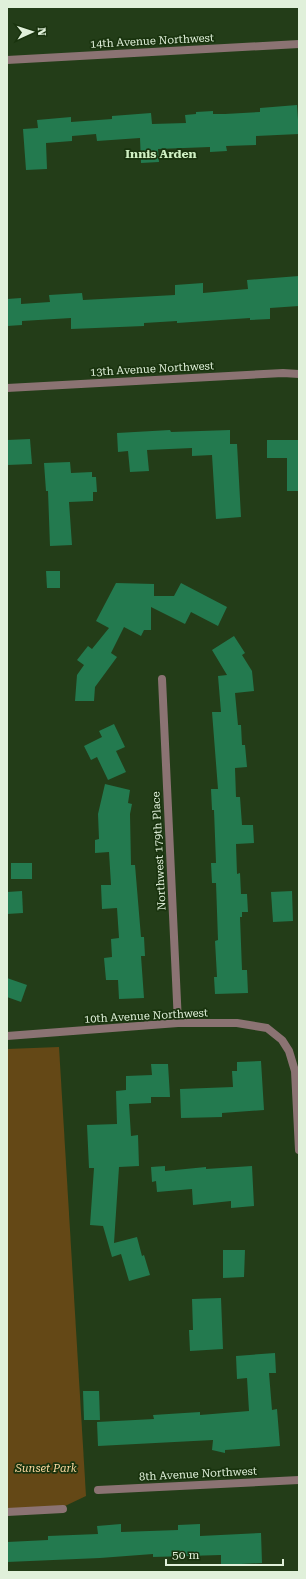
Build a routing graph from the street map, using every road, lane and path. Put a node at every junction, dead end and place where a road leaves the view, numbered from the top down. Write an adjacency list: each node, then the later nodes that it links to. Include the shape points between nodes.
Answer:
1 (299, 44): 2 (street, 14th Avenue Northwest)
2 (7, 60)
3 (299, 374): 4 (street, 13th Avenue Northwest, via 276,373)
4 (7, 388)
5 (162, 679): 6 (street, Northwest 179th Place)
6 (178, 1023): 7 (street, 10th Avenue Northwest); 8 (street, 10th Avenue Northwest, via 236,1023 267,1028 282,1040 295,1071)
7 (7, 1036)
8 (299, 1150)
9 (299, 1480): 10 (street, 8th Avenue Northwest)
10 (98, 1490)
11 (63, 1509): 12 (street)
12 (7, 1512)

